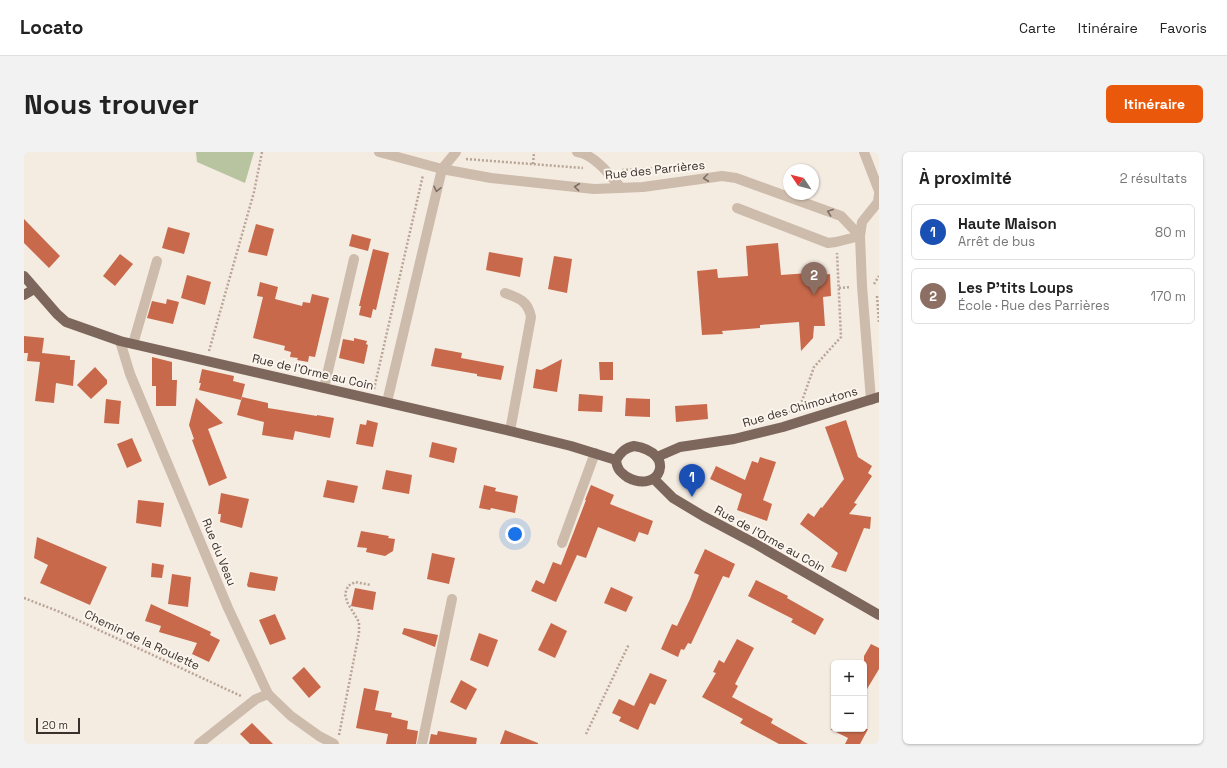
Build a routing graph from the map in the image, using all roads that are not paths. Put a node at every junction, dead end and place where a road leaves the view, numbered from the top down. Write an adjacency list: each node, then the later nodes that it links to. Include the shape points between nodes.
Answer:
1 (379, 152): 5 (street, Rue des Parrières)
2 (456, 152): 5 (street)
3 (577, 152): 6 (street, via 585,153)
4 (864, 152): 7 (street)
5 (442, 168): 6 (street, Rue des Parrières, one-way to 5, via 594,189 499,179); 21 (street, one-way to 21)
6 (621, 188): 10 (street, Rue des Parrières, one-way to 6, via 840,216 736,178 722,176)
7 (879, 191)
8 (879, 194): 10 (street, via 878,202 862,222)
9 (737, 208): 10 (street, via 828,243)
10 (860, 236): 20 (street, via 862,286)
11 (354, 259): 19 (street)
12 (156, 261): 18 (street)
13 (24, 276): 14 (main road, Rue de l'Orme au Coin)
14 (34, 289): 16 (main road); 17 (main road, Rue de l'Orme au Coin, via 66,322)
15 (505, 293): 22 (street, via 519,298 530,310 531,318)
16 (24, 295)
17 (120, 341): 18 (main road, Rue de l'Orme au Coin); 30 (street, Rue du Veau, via 130,374 228,608)
18 (133, 344): 19 (main road, Rue de l'Orme au Coin)
19 (324, 388): 21 (main road, Rue de l'Orme au Coin)
20 (875, 398): 24 (main road, Rue des Chimoutons, via 783,427 734,439 680,447)
21 (387, 402): 22 (main road, Rue de l'Orme au Coin)
22 (510, 431): 23 (main road, Rue de l'Orme au Coin)
23 (594, 453): 25 (main road, Rue de l'Orme au Coin); 27 (street)
24 (657, 457): 25 (main road, via 650,451 634,446 623,450); 26 (main road, via 660,466)
25 (616, 460): 26 (main road, via 621,473 632,479 644,482)
26 (654, 479): 29 (main road, Rue de l'Orme au Coin, via 673,498)
27 (562, 543)
28 (452, 599): 33 (street)
29 (879, 615)
30 (268, 694): 31 (street, via 256,699); 32 (street, Rue du Veau, via 291,716)
31 (199, 744)
32 (334, 744)
33 (422, 744)

